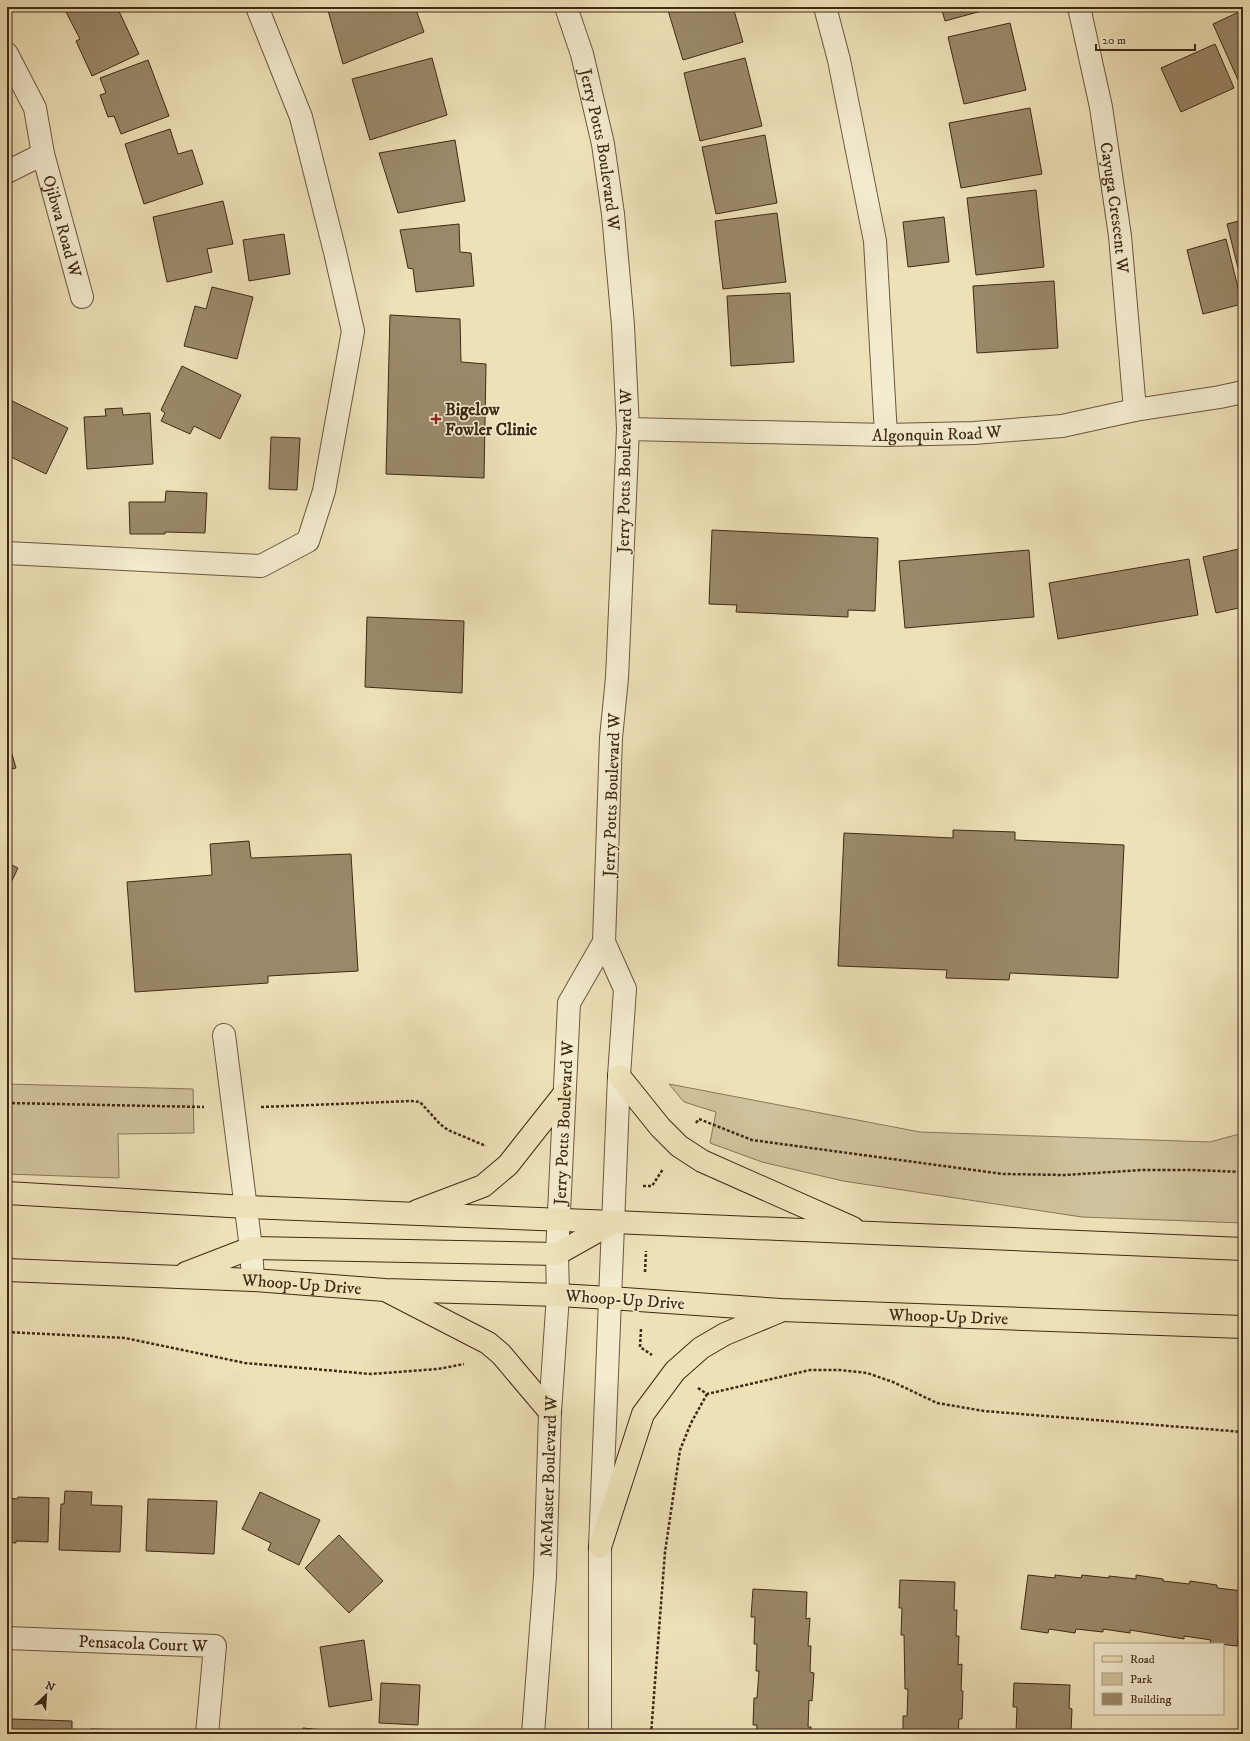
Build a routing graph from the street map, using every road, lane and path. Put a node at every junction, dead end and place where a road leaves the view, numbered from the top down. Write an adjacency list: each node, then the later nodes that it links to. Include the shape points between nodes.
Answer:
1 (257, 7): 13 (street, via 301,117 353,331 324,491 308,541 262,566)
2 (566, 7): 11 (street, Jerry Potts Boulevard W, via 582,54 603,144 613,214)
3 (825, 7): 12 (street, via 839,60 875,240)
4 (1080, 7): 10 (street, Cayuga Crescent W, via 1101,107 1120,236)
5 (7, 54): 6 (street, Ojibwa Road W, via 35,108)
6 (43, 154): 7 (street, Ojibwa Road W); 8 (street, Ojibwa Road W)
7 (7, 172)
8 (82, 297)
9 (1243, 392): 10 (street, Algonquin Road W, via 1220,398)
10 (1135, 410): 12 (street, Algonquin Road W, via 1062,426 974,433)
11 (628, 429): 12 (street, Algonquin Road W); 14 (street, Jerry Potts Boulevard W)
12 (886, 435)
13 (7, 553)
14 (604, 942): 16 (street, Jerry Potts Boulevard W, via 625,989); 17 (street, Jerry Potts Boulevard W, via 569,1003)
15 (224, 1035): 19 (street)
16 (618, 1076): 20 (main road); 23 (street, Jerry Potts Boulevard W)
17 (564, 1094): 21 (main road); 27 (street, Jerry Potts Boulevard W)
18 (7, 1103): 19 (path)
19 (234, 1108): 21 (path, via 420,1102 448,1130 484,1145); 25 (street)
20 (679, 1146): 22 (path, via 699,1119 752,1140 1002,1174 1065,1175 1142,1170); 23 (path, via 652,1186); 29 (main road, via 716,1167)
21 (508, 1165): 26 (main road, via 483,1186)
22 (1243, 1172)
23 (614, 1184): 28 (street, Jerry Potts Boulevard W)
24 (7, 1193): 25 (main road)
25 (246, 1208): 26 (main road); 30 (street)
26 (409, 1214): 27 (main road)
27 (559, 1219): 28 (main road); 32 (street, McMaster Boulevard W)
28 (614, 1222): 29 (main road); 32 (main road); 38 (street)
29 (865, 1234): 31 (main road)
30 (251, 1248): 32 (main road); 34 (main road); 35 (street)
31 (1243, 1249)
32 (557, 1254): 37 (street, McMaster Boulevard W)
33 (7, 1270): 34 (main road, Whoop-Up Drive)
34 (178, 1277): 35 (main road, Whoop-Up Drive)
35 (253, 1280): 36 (main road, Whoop-Up Drive)
36 (385, 1290): 37 (main road, Whoop-Up Drive); 42 (main road, via 488,1343)
37 (558, 1295): 38 (main road, Whoop-Up Drive); 45 (street, McMaster Boulevard W)
38 (610, 1298): 39 (main road, Whoop-Up Drive); 47 (street)
39 (781, 1310): 40 (main road, Whoop-Up Drive); 43 (main road, via 701,1348)
40 (1243, 1327)
41 (7, 1332): 42 (path, via 125,1338 245,1363 371,1374 438,1369 469,1363 490,1366)
42 (501, 1354): 45 (main road)
43 (675, 1371): 44 (path); 47 (main road, via 643,1414)
44 (707, 1394): 46 (path, via 810,1370 840,1370 867,1373 937,1403 984,1411); 52 (path, via 680,1450 665,1552)
45 (550, 1412): 50 (street, McMaster Boulevard W, via 545,1576)
46 (1243, 1432)
47 (600, 1547): 51 (street)
48 (7, 1638): 49 (street, Pensacola Court W, via 215,1646)
49 (208, 1734)
50 (532, 1734)
51 (600, 1734)
52 (651, 1734)

